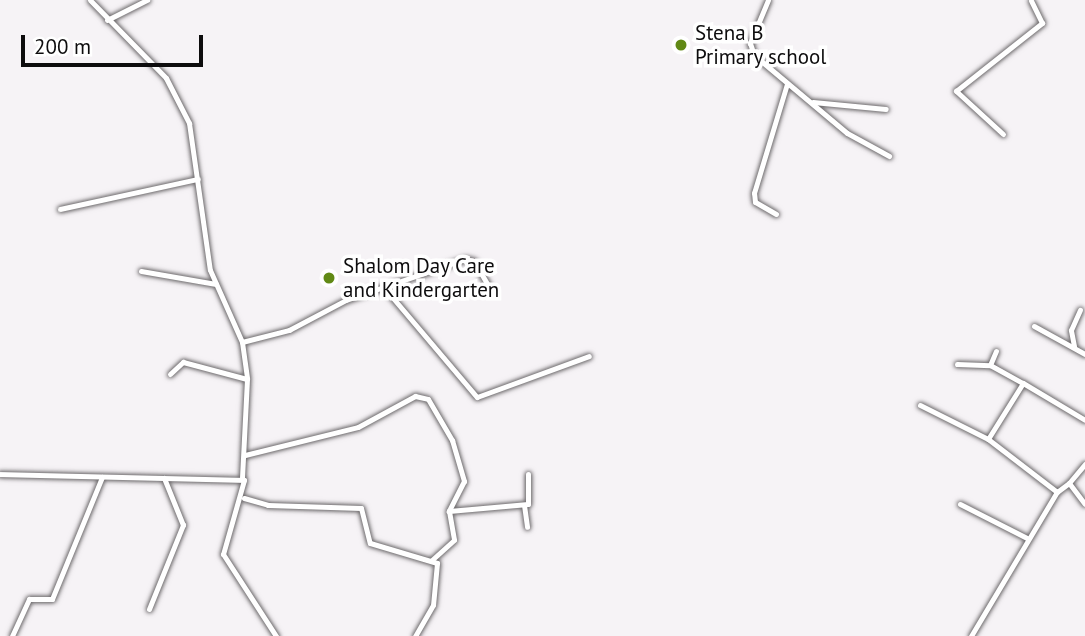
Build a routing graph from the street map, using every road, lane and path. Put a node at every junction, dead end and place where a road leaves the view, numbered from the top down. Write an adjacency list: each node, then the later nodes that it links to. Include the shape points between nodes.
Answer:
1 (90, 0): 5 (street)
2 (147, 0): 5 (street)
3 (768, 0): 6 (street, via 750,50)
4 (1031, 0): 9 (street, via 1042,23 956,91)
5 (107, 20): 11 (street, via 175,90 189,123)
6 (787, 84): 7 (street); 13 (street, via 754,192 755,202)
7 (810, 101): 8 (street); 10 (street, via 847,133)
8 (886, 109)
9 (1003, 134)
10 (889, 156)
11 (198, 179): 12 (street); 15 (street)
12 (60, 209)
13 (776, 214)
14 (141, 271): 15 (street)
15 (216, 284): 20 (street)
16 (490, 289): 17 (street, via 474,261 465,259)
17 (387, 291): 20 (street); 24 (street, via 477,397)
18 (1080, 310): 21 (street, via 1070,336)
19 (1034, 326): 21 (street)
20 (242, 342): 28 (street)
21 (1076, 348): 23 (street)
22 (996, 352): 26 (street)
23 (1085, 354)
24 (589, 356)
25 (957, 364): 26 (street)
26 (990, 365): 29 (street)
27 (170, 374): 28 (street, via 183,362)
28 (247, 379): 33 (street)
29 (1023, 383): 31 (street); 32 (street)
30 (920, 405): 32 (street)
31 (1085, 420)
32 (988, 439): 41 (street)
33 (245, 455): 39 (street); 46 (street, via 358,427 422,397 452,440 464,474)
34 (1085, 464): 40 (street)
35 (0, 474): 37 (street)
36 (528, 474): 45 (street)
37 (102, 477): 38 (street); 51 (street, via 52,599 29,599)
38 (164, 478): 39 (street); 50 (street, via 182,529)
39 (242, 479): 42 (street)
40 (1069, 483): 41 (street); 44 (street)
41 (1057, 492): 48 (street)
42 (244, 498): 49 (street, via 268,505 361,508 368,541); 52 (street, via 223,554)
43 (960, 504): 48 (street)
44 (1085, 504)
45 (524, 505): 46 (street); 47 (street)
46 (450, 511): 49 (street, via 454,540)
47 (527, 527)
48 (1027, 538): 54 (street)
49 (431, 561): 53 (street, via 439,565 439,582)
50 (149, 609)
51 (12, 636)
52 (276, 636)
53 (415, 636)
54 (971, 636)

